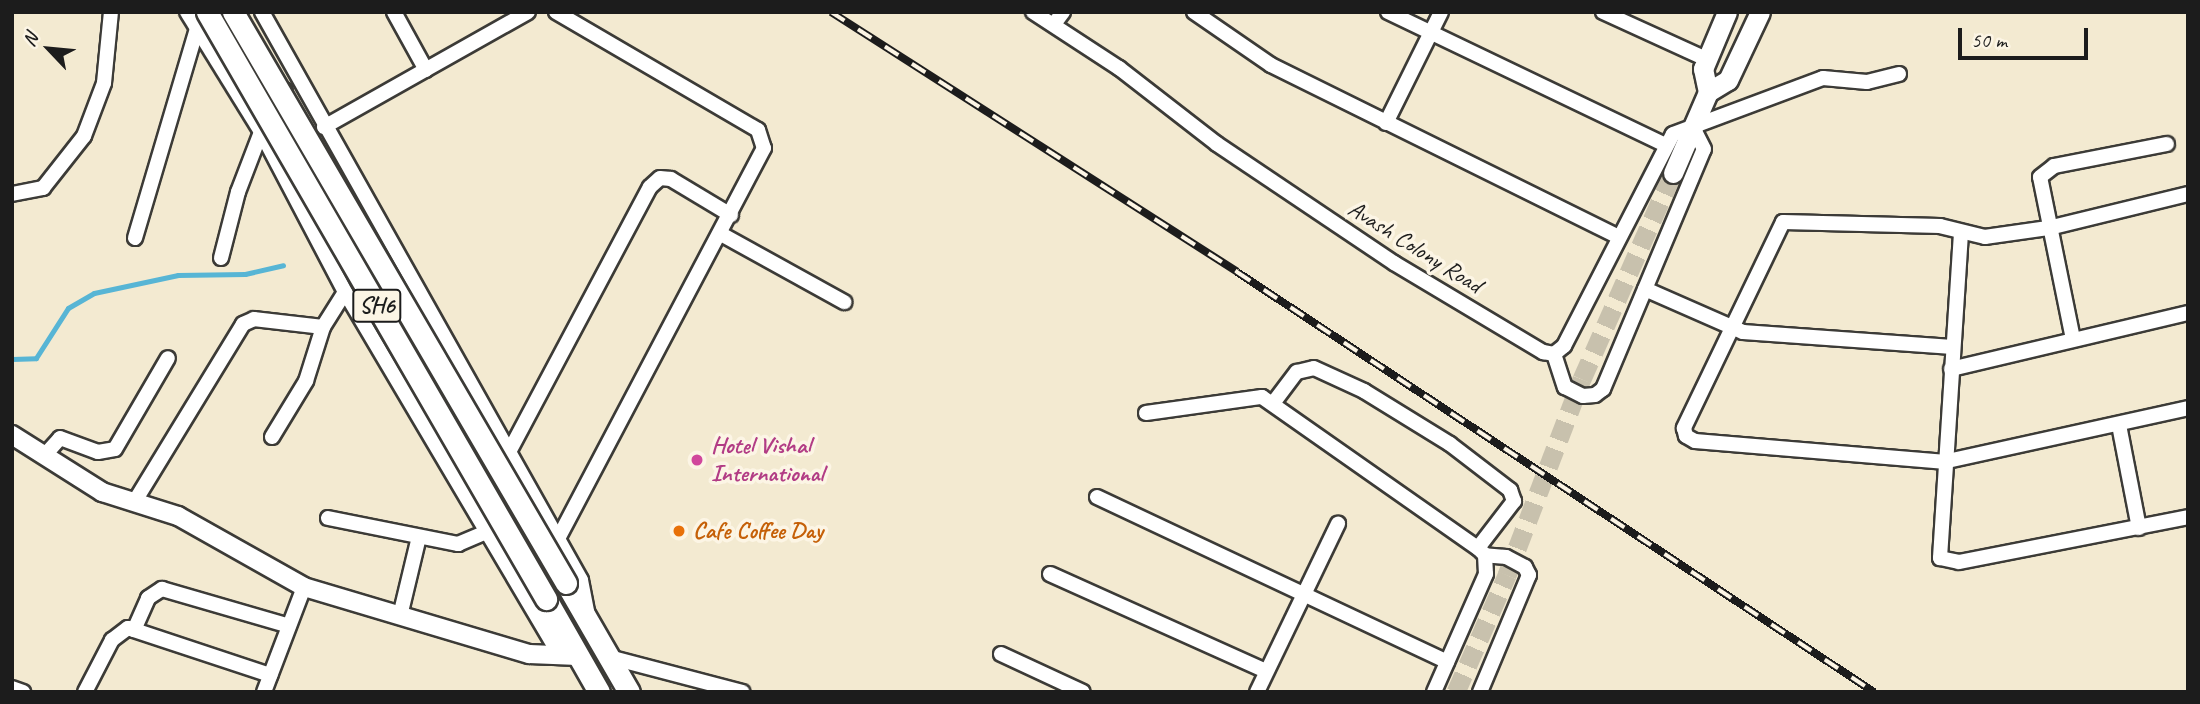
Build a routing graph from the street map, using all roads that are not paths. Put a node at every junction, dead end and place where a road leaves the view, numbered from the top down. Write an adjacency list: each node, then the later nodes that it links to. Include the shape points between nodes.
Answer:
1 (111, 12): 31 (street, via 104,83 84,136 43,188)
2 (187, 12): 15 (street)
3 (233, 12): 73 (main road, SH6, bridge)
4 (262, 12): 20 (street)
5 (394, 12): 19 (street)
6 (528, 12): 19 (street)
7 (556, 12): 32 (street, via 758,130 764,138 761,159)
8 (1032, 12): 16 (street, Avash Colony Road)
9 (1194, 12): 23 (street, via 1271,65)
10 (1388, 12): 17 (street)
11 (1441, 12): 17 (street)
12 (1603, 12): 18 (street)
13 (1727, 12): 18 (main road)
14 (1760, 12): 22 (main road, via 1728,80)
15 (203, 17): 26 (street); 37 (street); 77 (main road, SH6, bridge, via 546,599)
16 (1059, 18): 47 (street, Avash Colony Road, via 1217,144 1394,263 1520,340)
17 (1429, 35): 23 (street); 27 (street)
18 (1706, 59): 22 (main road)
19 (426, 70): 24 (street)
20 (295, 74): 24 (street); 26 (street)
21 (1899, 74): 25 (street, via 1867,82 1823,78)
22 (1708, 92): 25 (main road)
23 (1386, 123): 36 (street)
24 (324, 127): 56 (street)
25 (1693, 127): 27 (street, via 1673,134); 29 (main road); 39 (street, via 1704,149)
26 (261, 132): 38 (street, via 238,192); 40 (street)
27 (1664, 144): 36 (street)
28 (2167, 144): 33 (street, via 2045,170 2040,188)
29 (1673, 173)
30 (2188, 194): 33 (street)
31 (13, 196)
32 (732, 215): 35 (street); 56 (street, via 671,179 660,178 650,187)
33 (2048, 228): 34 (street, via 1985,237); 45 (street)
34 (1961, 233): 44 (street, via 1940,226 1783,222); 46 (street)
35 (721, 234): 41 (street); 67 (street)
36 (1619, 237): 47 (street, via 1564,346)
37 (135, 238)
38 (222, 258)
39 (1645, 289): 44 (street); 47 (street, via 1603,389 1595,395 1565,387)
40 (345, 292): 43 (street); 65 (street)
41 (844, 302)
42 (2188, 313): 45 (street)
43 (323, 327): 55 (street, via 306,381); 60 (street, via 254,319 243,324)
44 (1731, 328): 46 (street, via 1759,334); 58 (street, via 1686,418 1686,436 1695,441)
45 (2073, 339): 49 (street)
46 (1952, 347): 49 (street)
47 (1554, 354)
48 (168, 358): 57 (street, via 115,449 98,452 60,438)
49 (1951, 369): 58 (street)
50 (1274, 402): 52 (street, via 1248,395); 68 (street); 68 (street, via 1297,372 1314,368 1364,391 1450,444 1510,490 1514,501)
51 (2188, 408): 53 (street)
52 (1146, 413)
53 (2119, 425): 58 (street); 64 (street)
54 (12, 435): 57 (street)
55 (272, 437)
56 (509, 452): 67 (street)
57 (44, 456): 60 (street, via 102,492)
58 (1943, 462): 64 (street, via 1938,550 1948,562)
59 (1097, 497): 71 (street)
60 (135, 501): 70 (street, via 178,516)
61 (2188, 517): 64 (street)
62 (328, 518): 66 (street)
63 (1338, 524): 71 (street)
64 (2139, 528)
65 (488, 531): 66 (street, via 467,544); 77 (street)
66 (419, 537): 72 (street)
67 (558, 539): 73 (street, via 585,592)
68 (1482, 551): 79 (street, via 1486,574); 92 (street, via 1506,557 1525,567 1529,575)
69 (1050, 574): 80 (street)
70 (304, 587): 72 (street); 74 (street)
71 (1304, 592): 79 (street); 80 (street)
72 (400, 616): 77 (street, via 529,653)
73 (588, 620): 78 (main road, SH6)
74 (289, 626): 75 (street, via 162,589 148,598); 81 (street)
75 (134, 630): 81 (street); 84 (street, via 119,631)
76 (1000, 654): 89 (street)
77 (569, 656): 86 (main road, SH6)
78 (609, 657): 87 (main road, SH6); 88 (street)
79 (1447, 662): 91 (street)
80 (1266, 671): 90 (street)
81 (270, 675): 85 (street)
82 (12, 688): 83 (street)
83 (23, 692)
84 (85, 692)
85 (264, 692)
86 (599, 692)
87 (629, 692)
88 (741, 692)
89 (1083, 692)
90 (1257, 692)
91 (1434, 692)
92 (1480, 692)

